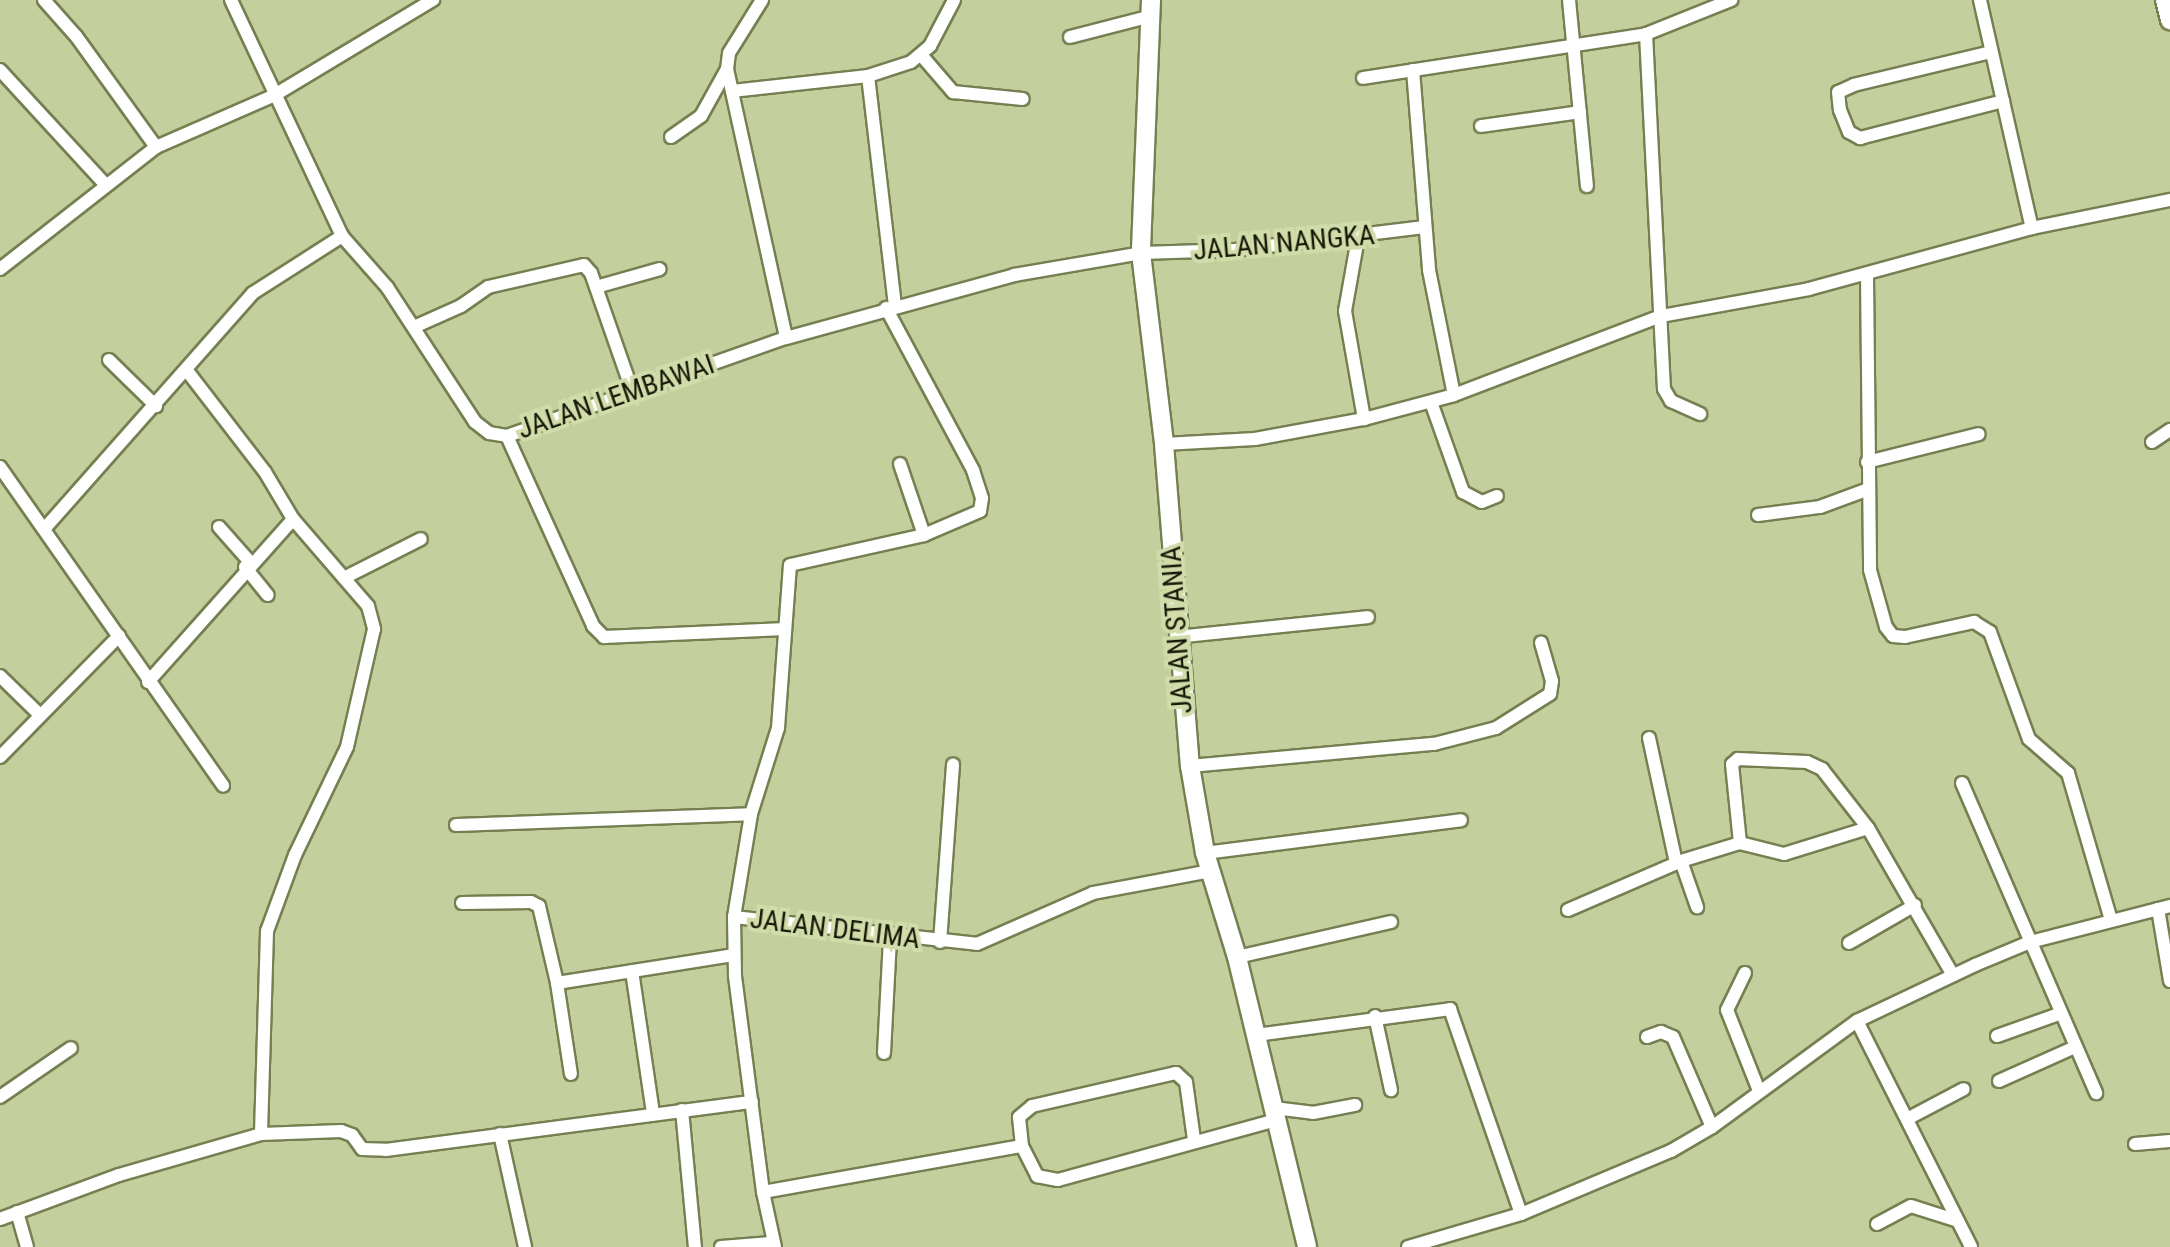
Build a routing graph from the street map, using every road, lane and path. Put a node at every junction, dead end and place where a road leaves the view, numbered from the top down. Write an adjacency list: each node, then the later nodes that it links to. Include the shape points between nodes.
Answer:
1 (44, 0): 29 (street)
2 (231, 0): 23 (street, JALAN LEMBAWAI)
3 (433, 0): 23 (street)
4 (762, 0): 17 (street, via 729,53)
5 (954, 0): 16 (street)
6 (1569, 0): 14 (street)
7 (1731, 0): 12 (street)
8 (1980, 0): 15 (street)
9 (2165, 0): 11 (street)
10 (1151, 8): 13 (street); 37 (street, JALAN STANIA)
11 (2170, 20)
12 (1646, 34): 14 (street); 43 (street)
13 (1070, 37)
14 (1571, 42): 19 (street); 26 (street)
15 (1991, 52): 25 (street); 25 (street, via 1854,85 1838,92 1840,110 1849,132 1860,138)
16 (922, 56): 20 (street); 24 (street, via 953,92)
17 (727, 69): 22 (street); 28 (street, via 701,116)
18 (0, 70): 30 (street)
19 (1413, 70): 21 (street); 33 (street)
20 (868, 76): 22 (street); 42 (street)
21 (1363, 78)
22 (732, 91): 45 (street)
23 (273, 96): 29 (street); 35 (street, JALAN LEMBAWAI)
24 (1023, 99)
25 (2003, 101): 34 (street)
26 (1580, 112): 27 (street); 31 (street)
27 (1481, 126)
28 (671, 137)
29 (156, 147): 30 (street)
30 (104, 183): 38 (street)
31 (1587, 186)
32 (2170, 200): 34 (street)
33 (1425, 227): 36 (street, JALAN NANGKA); 49 (street)
34 (2032, 228): 40 (street)
35 (342, 236): 44 (street, JALAN LEMBAWAI); 47 (street, via 253,293)
36 (1358, 238): 37 (street, JALAN NANGKA); 53 (street, via 1345,311)
37 (1141, 253): 42 (street, JALAN LEMBAWAI, via 1014,275); 58 (street, JALAN STANIA)
38 (0, 269)
39 (660, 269): 41 (street)
40 (1867, 275): 43 (street); 59 (street)
41 (596, 287): 44 (street, via 584,265 574,263 479,290 461,306); 48 (street)
42 (890, 307): 45 (street, JALAN LEMBAWAI); 68 (street, via 973,470 982,498 980,511 970,518)
43 (1661, 316): 49 (street); 52 (street, via 1666,394)
44 (414, 327): 56 (street, JALAN LEMBAWAI, via 475,422 489,433)
45 (786, 338): 48 (street, JALAN LEMBAWAI)
46 (109, 360): 51 (street)
47 (188, 372): 51 (street); 65 (street, via 265,472)
48 (632, 390): 56 (street, JALAN LEMBAWAI)
49 (1454, 395): 50 (street)
50 (1431, 402): 53 (street); 63 (street, via 1463,492 1482,502)
51 (156, 406): 66 (street)
52 (1700, 414)
53 (1364, 419): 58 (street, via 1255,439)
54 (2170, 430): 57 (street)
55 (1979, 434): 59 (street)
56 (507, 436): 74 (street, via 593,626 604,637)
57 (2152, 442)
58 (1164, 444): 76 (street, JALAN STANIA)
59 (1867, 462): 62 (street)
60 (900, 464): 68 (street)
61 (0, 467): 66 (street)
62 (1866, 490): 64 (street, via 1820,507); 100 (street, via 1870,570 1886,627 1893,636 1905,637 1974,622 1990,632 2029,739 2068,773)
63 (1497, 496)
64 (1758, 515)
65 (293, 519): 70 (street); 71 (street)
66 (46, 527): 75 (street)
67 (219, 527): 70 (street)
68 (924, 535): 74 (street, via 790,565)
69 (421, 539): 71 (street)
70 (248, 564): 72 (street); 79 (street)
71 (344, 578): 136 (street, via 368,606 374,629 371,655 347,747 295,855 267,931)
72 (268, 595)
73 (1368, 617): 76 (street)
74 (785, 629): 87 (street, via 778,728)
75 (119, 636): 79 (street); 80 (street)
76 (1176, 637): 84 (street, JALAN STANIA)
77 (1541, 643): 84 (street, via 1552,681 1550,694 1496,728 1434,744)
78 (0, 676): 80 (street)
79 (148, 682): 86 (street)
80 (40, 715): 82 (street)
81 (1649, 738): 93 (street)
82 (0, 757)
83 (953, 764): 103 (street)
84 (1190, 766): 92 (street, JALAN STANIA)
85 (1962, 783): 104 (street)
86 (223, 786)
87 (751, 814): 89 (street); 99 (street)
88 (1461, 820): 92 (street, JALAN DELIMA)
89 (456, 825)
90 (1868, 828): 91 (street, via 1784,854); 91 (street, via 1816,764 1738,759 1732,764); 95 (street)
91 (1740, 843): 93 (street)
92 (1208, 862): 103 (street, JALAN DELIMA, via 1093,893 977,944); 107 (street, JALAN STANIA)
93 (1678, 862): 96 (street); 98 (street)
94 (462, 903): 112 (street, via 539,906)
95 (1915, 905): 105 (street); 110 (street)
96 (1697, 907)
97 (2164, 907): 100 (street); 111 (street)
98 (1568, 910)
99 (734, 917): 102 (street, JALAN DELIMA); 106 (street, JALAN DELIMA)
100 (2111, 920): 104 (street)
101 (1391, 922): 107 (street)
102 (890, 937): 103 (street, JALAN DELIMA); 121 (street)
103 (940, 942)
104 (2030, 942): 110 (street); 113 (street)
105 (1849, 943)
106 (733, 955): 108 (street); 129 (street, JALAN DELIMA)
107 (1237, 957): 116 (street, JALAN STANIA)
108 (632, 971): 112 (street); 132 (street)
109 (1745, 973): 126 (street, via 1727,1010)
110 (1953, 975): 115 (street)
111 (2170, 981)
112 (557, 983): 122 (street)
113 (2059, 1014): 117 (street); 119 (street)
114 (1375, 1016): 116 (street); 125 (street); 144 (street, via 1450,1009)
115 (1857, 1021): 126 (street); 134 (street)
116 (1256, 1035): 133 (street, JALAN STANIA)
117 (1997, 1036)
118 (1647, 1037): 135 (street, via 1665,1033 1676,1041)
119 (2075, 1047): 123 (street); 127 (street)
120 (71, 1048): 128 (street)
121 (884, 1053)
122 (571, 1074)
123 (1999, 1081)
124 (1964, 1089): 134 (street)
125 (1391, 1090)
126 (1759, 1091): 135 (street)
127 (2096, 1093)
128 (0, 1097)
129 (752, 1102): 131 (street); 142 (street, JALAN DELIMA)
130 (1355, 1105): 133 (street)
131 (682, 1110): 132 (street); 151 (street)
132 (653, 1114): 137 (street)
133 (1275, 1114): 138 (street); 153 (street, JALAN STANIA)
134 (1907, 1119): 146 (street)
135 (1712, 1127): 144 (street, via 1671,1151)
136 (261, 1134): 137 (street, via 341,1131 362,1149 386,1150); 143 (street, via 119,1175)
137 (500, 1134): 150 (street)
138 (1194, 1140): 141 (street, via 1058,1180 1037,1176); 141 (street, via 1186,1082 1176,1073 1023,1110)
139 (2170, 1141): 140 (street)
140 (2135, 1144)
141 (1022, 1146): 142 (street)
142 (763, 1192): 148 (street, JALAN DELIMA)
143 (17, 1212): 145 (street); 149 (street)
144 (1521, 1214): 154 (street)
145 (0, 1219)
146 (1958, 1221): 147 (street, via 1911,1206); 155 (street)
147 (1877, 1224)
148 (773, 1245): 152 (street)
149 (27, 1247)
150 (525, 1247)
151 (695, 1247)
152 (721, 1247)
153 (1307, 1247)
154 (1408, 1247)
155 (1971, 1247)

